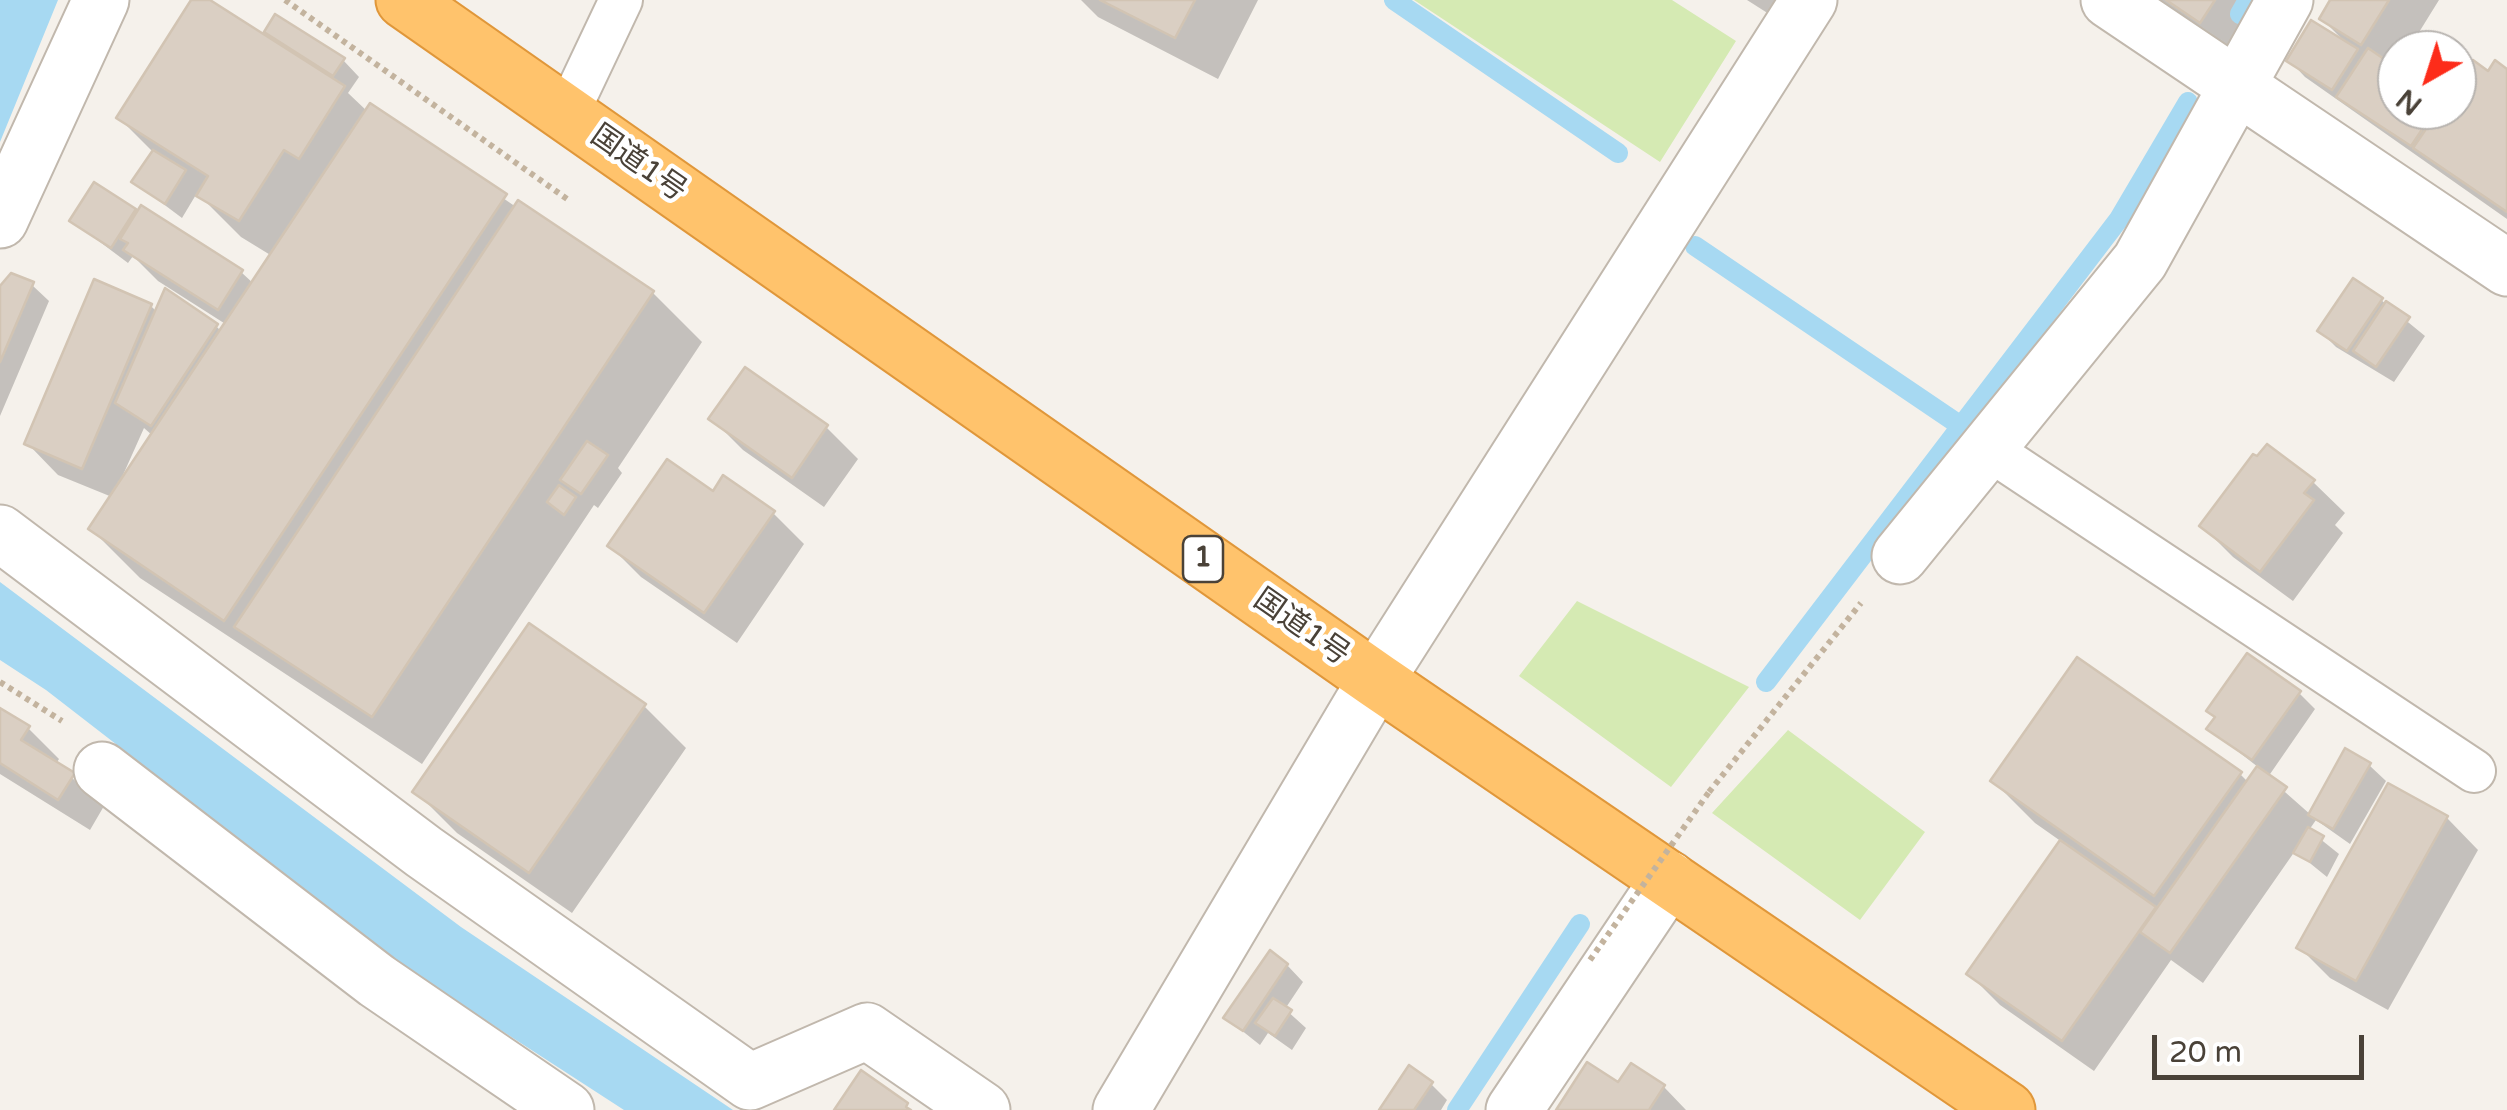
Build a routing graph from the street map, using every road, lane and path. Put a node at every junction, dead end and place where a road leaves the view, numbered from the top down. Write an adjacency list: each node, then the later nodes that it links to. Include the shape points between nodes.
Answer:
1 (100, 0): 9 (street)
2 (404, 0): 8 (highway, 国道1号 / 1)
3 (621, 0): 8 (lane)
4 (1809, 0): 14 (street)
5 (2109, 0): 7 (street)
6 (2285, 0): 7 (street)
7 (2238, 85): 10 (street); 11 (street, via 2140,261)
8 (567, 114): 14 (highway, 国道1号 / 1)
9 (0, 220)
10 (2507, 268)
11 (1988, 448): 13 (street); 16 (lane)
12 (0, 533): 20 (street, via 424,852 750,1082 866,1031)
13 (1900, 556): 18 (path, bridge, via 1709,792)
14 (1376, 680): 17 (highway, 国道1号 / 1); 21 (street)
15 (102, 770): 19 (street, via 377,981)
16 (2474, 770)
17 (1669, 879): 22 (street); 23 (highway, 国道1号 / 1)
18 (1590, 960)
19 (566, 1110)
20 (982, 1110)
21 (1121, 1110)
22 (1514, 1110)
23 (2007, 1110)

